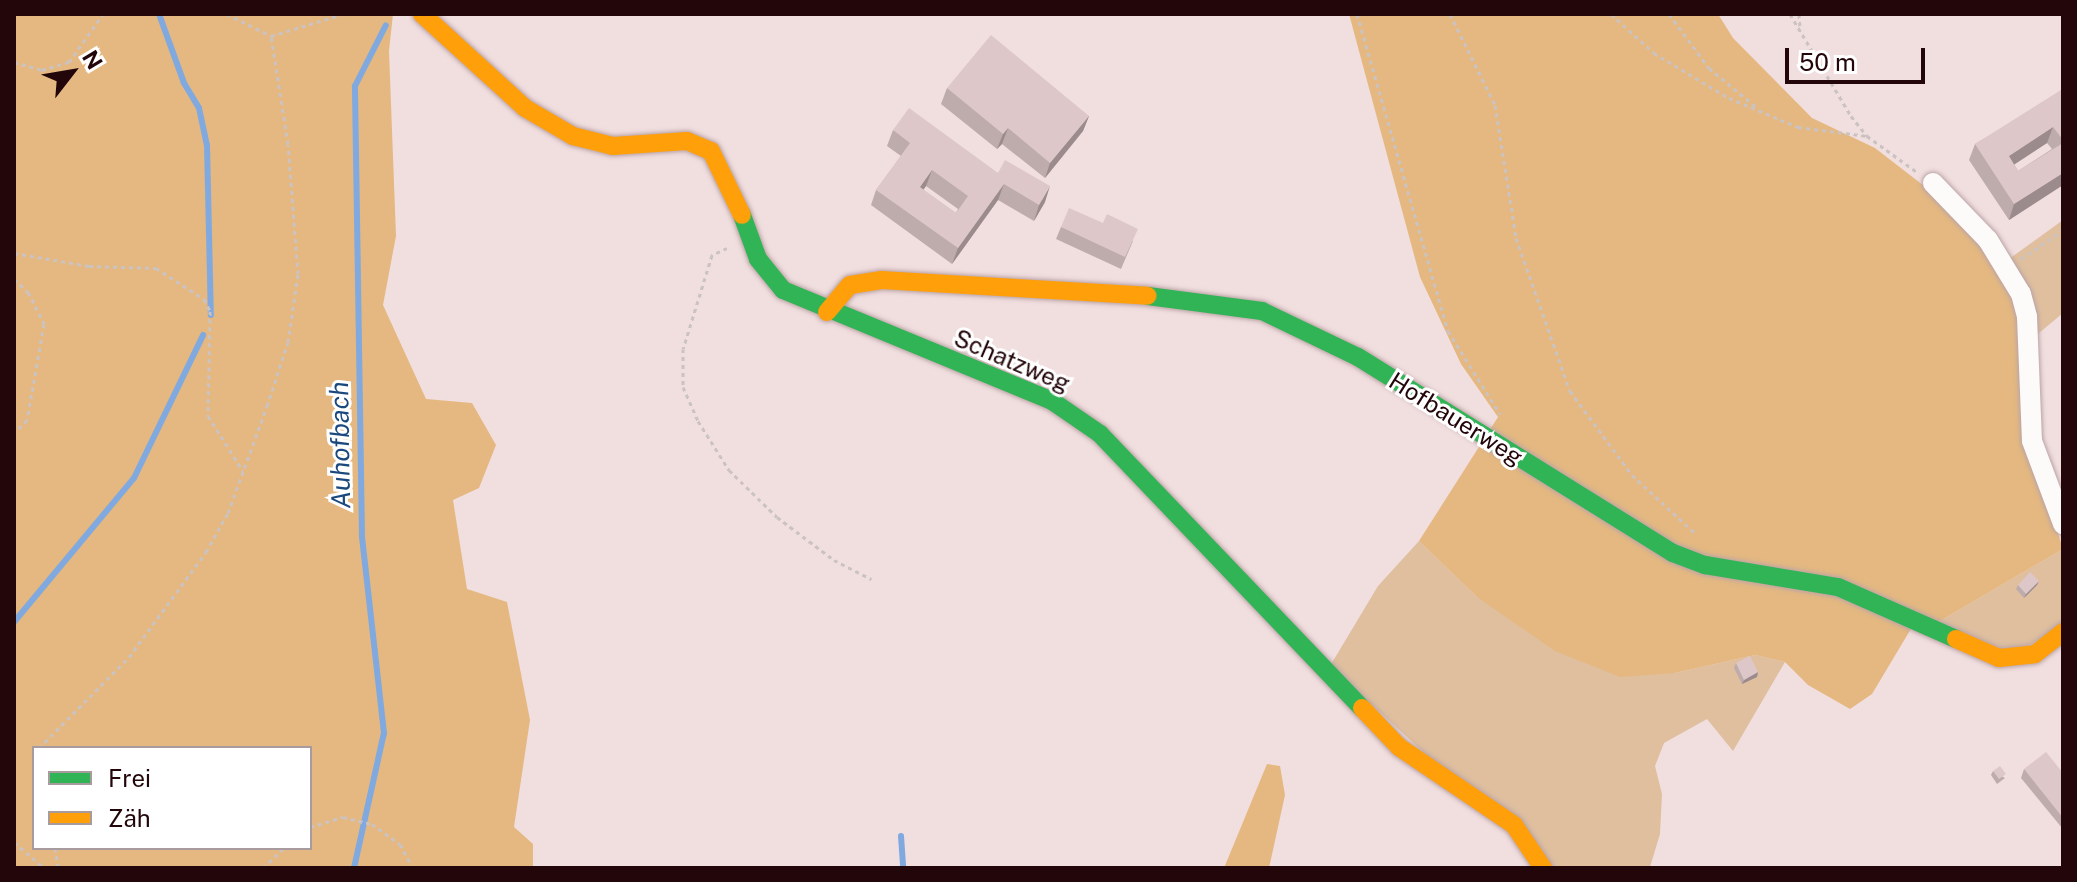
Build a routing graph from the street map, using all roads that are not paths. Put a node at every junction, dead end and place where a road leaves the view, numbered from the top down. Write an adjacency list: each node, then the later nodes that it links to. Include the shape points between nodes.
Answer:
1 (422, 14): 3 (street, Schatzweg, via 525,108 573,136 613,146 699,144 721,163 749,241 769,277)
2 (1933, 183): 4 (street, via 2008,268 2027,317 2032,441)
3 (827, 312): 5 (street, Hofbauerweg, via 850,285 882,280 1225,302 1277,316 1324,338 1644,539 1705,565 1838,587 1999,658 2035,654); 6 (street, Schatzweg, via 1052,401 1100,434 1399,747 1514,825)
4 (2063, 524)
5 (2063, 632)
6 (1543, 868)

